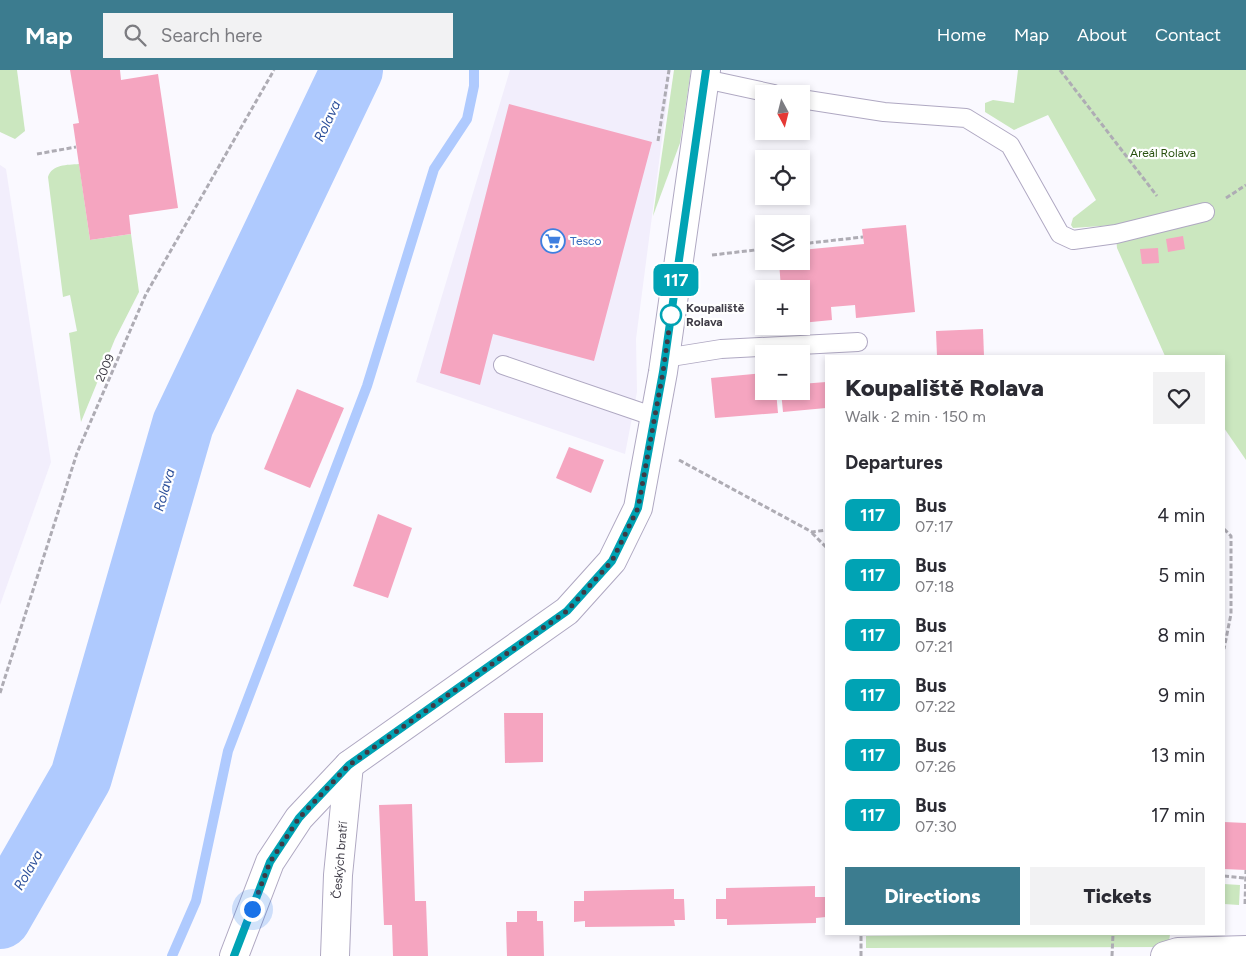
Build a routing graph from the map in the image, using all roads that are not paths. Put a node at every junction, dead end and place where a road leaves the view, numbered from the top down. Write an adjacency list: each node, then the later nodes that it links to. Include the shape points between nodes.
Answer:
1 (705, 75): 2 (lane); 6 (street)
2 (755, 89)
3 (810, 100): 4 (lane, via 884,112 966,118 1010,145 1060,234 1073,240 1116,234)
4 (1205, 212)
5 (858, 342): 6 (lane, via 721,349)
6 (665, 358): 8 (street)
7 (503, 365): 8 (lane)
8 (655, 418): 9 (street, via 638,508 612,561 567,611)
9 (349, 765): 11 (street, via 299,818 270,862); 12 (street, Českých bratří)
10 (1246, 950): 13 (street, via 1178,952)
11 (234, 956)
12 (334, 956)
13 (1165, 956)

